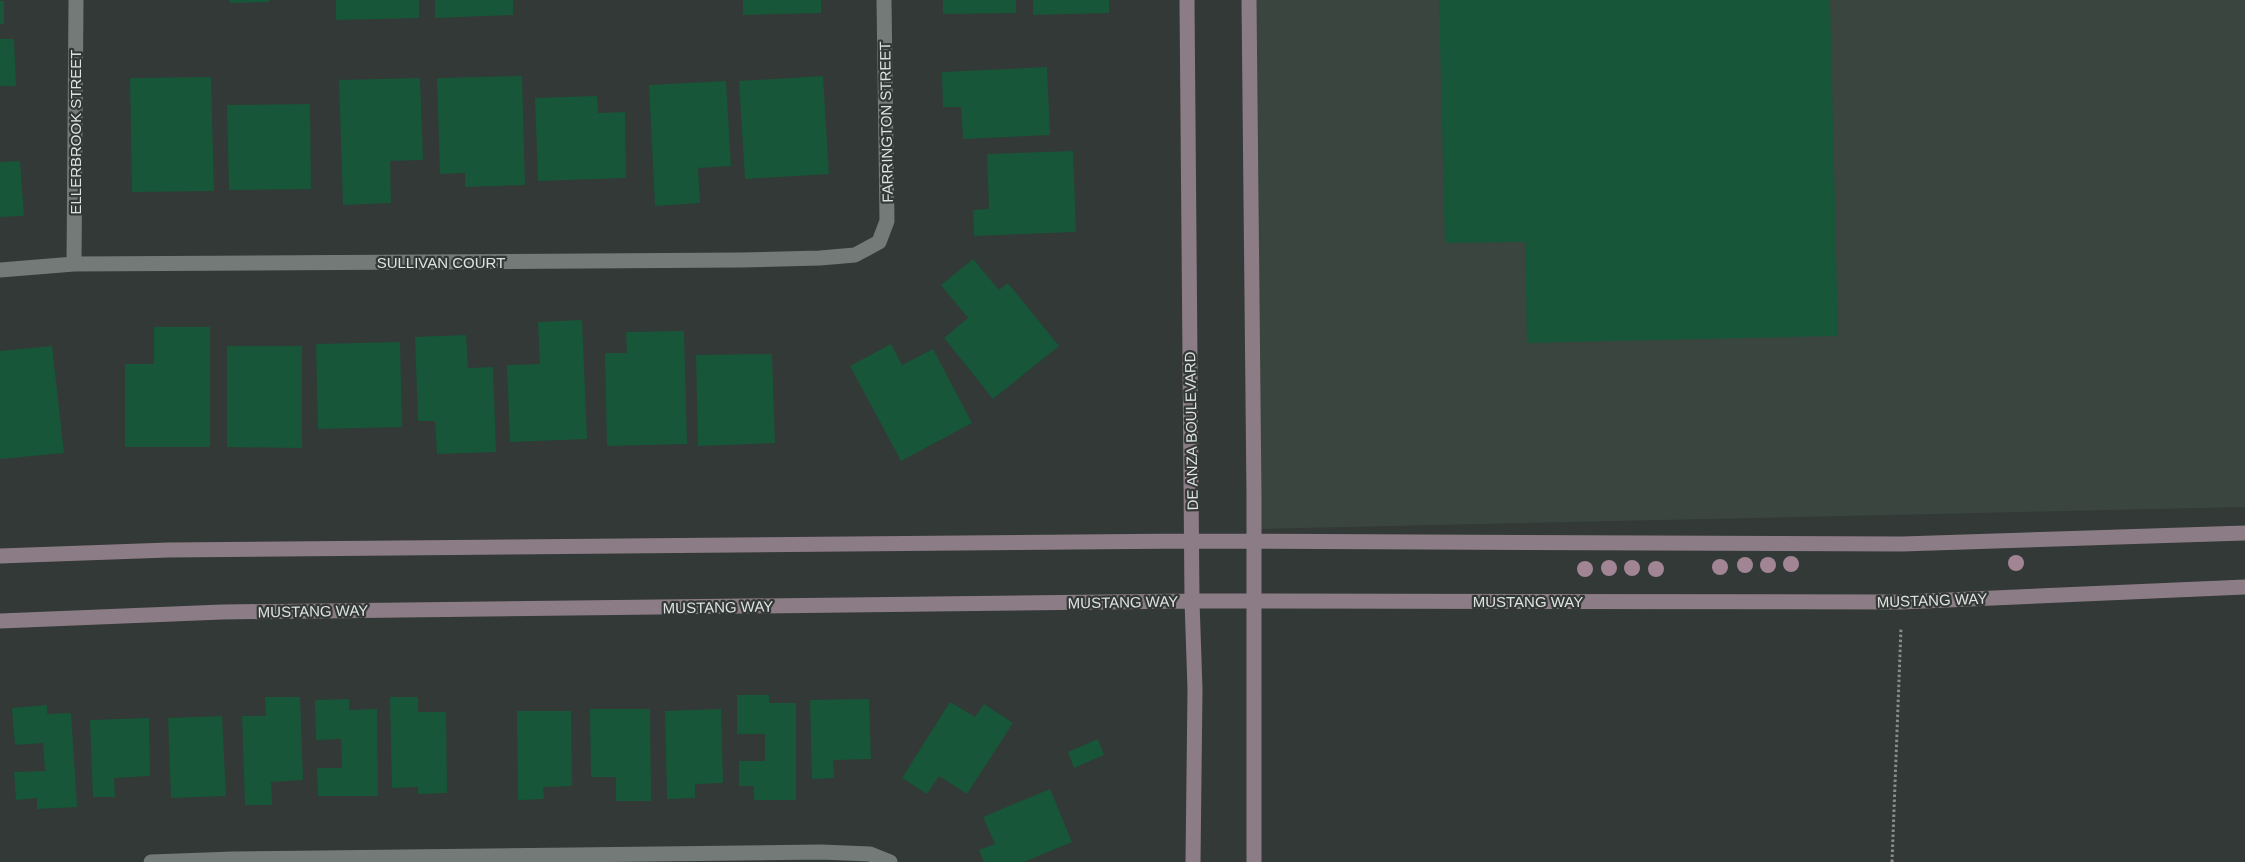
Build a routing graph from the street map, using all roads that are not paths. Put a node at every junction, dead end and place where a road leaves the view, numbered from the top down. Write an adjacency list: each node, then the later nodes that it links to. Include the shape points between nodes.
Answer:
1 (76, 0): 6 (street, ELLERBROOK STREET)
2 (884, 0): 5 (street, FARRINGTON STREET, via 888,198 887,221)
3 (1187, 0): 9 (street, DE ANZA BOULEVARD)
4 (1249, 0): 10 (street)
5 (879, 242): 6 (street, SULLIVAN COURT, via 855,255 770,259)
6 (74, 264): 7 (street, SULLIVAN COURT)
7 (0, 270)
8 (2245, 533): 10 (street, via 1902,544)
9 (1192, 540): 10 (street); 11 (street, via 168,550); 13 (street, DE ANZA BOULEVARD)
10 (1254, 540): 14 (street)
11 (0, 556)
12 (2245, 587): 14 (street, MUSTANG WAY, via 1901,602)
13 (1192, 601): 14 (street, MUSTANG WAY); 15 (street, MUSTANG WAY, via 222,612); 18 (street, DE ANZA BOULEVARD, via 1195,688)
14 (1255, 601): 19 (street)
15 (0, 621)
16 (151, 862): 17 (street, via 821,852 870,854)
17 (890, 862)
18 (1193, 862)
19 (1254, 862)

